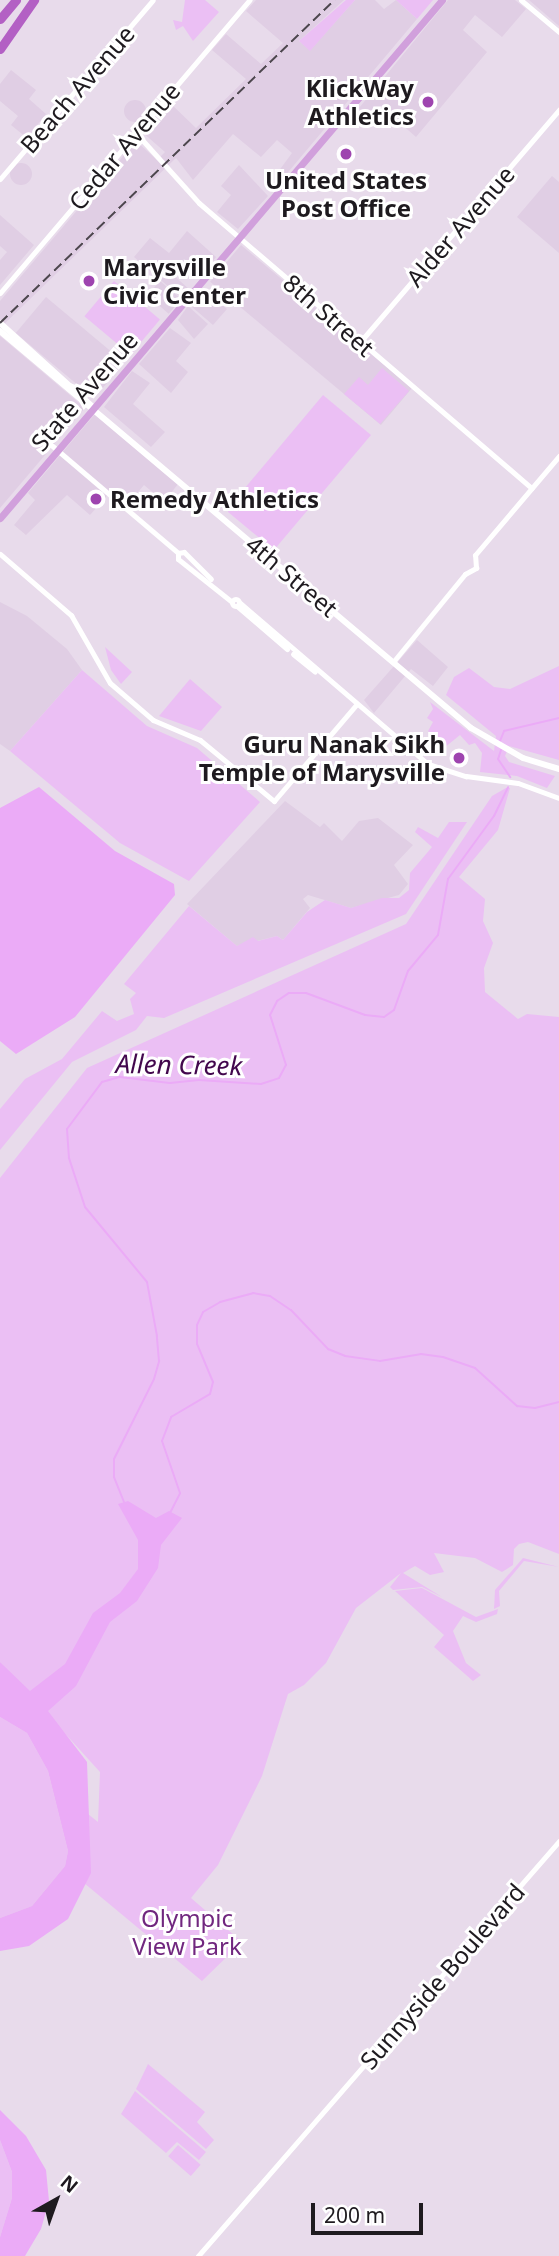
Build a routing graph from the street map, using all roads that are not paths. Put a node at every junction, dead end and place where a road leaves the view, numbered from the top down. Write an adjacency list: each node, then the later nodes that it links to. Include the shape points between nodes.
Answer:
1 (16, 0): 7 (highway)
2 (34, 0): 9 (highway); 10 (highway)
3 (153, 0): 13 (street, Beach Avenue)
4 (249, 0): 12 (street, Cedar Avenue)
5 (442, 0): 14 (main road, State Avenue)
6 (522, 0): 8 (street)
7 (0, 19)
8 (559, 32)
9 (0, 40)
10 (0, 49)
11 (559, 110): 18 (street, Alder Avenue)
12 (135, 133): 14 (street, 8th Street); 15 (street, Cedar Avenue)
13 (0, 179)
14 (239, 239): 18 (street, 8th Street); 21 (main road, State Avenue)
15 (0, 293)
16 (0, 323): 20 (main road, 4th Street)
17 (0, 331): 19 (main road, 4th Street)
18 (360, 342): 25 (street, 8th Street)
19 (20, 348): 20 (main road); 21 (main road, 4th Street)
20 (41, 358): 21 (main road, 4th Street)
21 (94, 408): 23 (main road, State Avenue); 29 (main road, 4th Street)
22 (36, 432): 23 (street)
23 (58, 450): 26 (main road, State Avenue); 30 (street)
24 (559, 456): 25 (street)
25 (531, 488): 29 (street, via 475,555 476,568 466,574)
26 (0, 518)
27 (0, 554): 28 (street)
28 (3, 560): 30 (street, via 76,620 110,683 153,720 200,740 274,801)
29 (393, 662): 31 (main road, 4th Street, via 494,744)
30 (356, 705): 32 (street, via 428,764 466,776 519,783)
31 (559, 769)
32 (559, 798)
33 (559, 1841): 34 (street, Sunnyside Boulevard)
34 (198, 2256)

